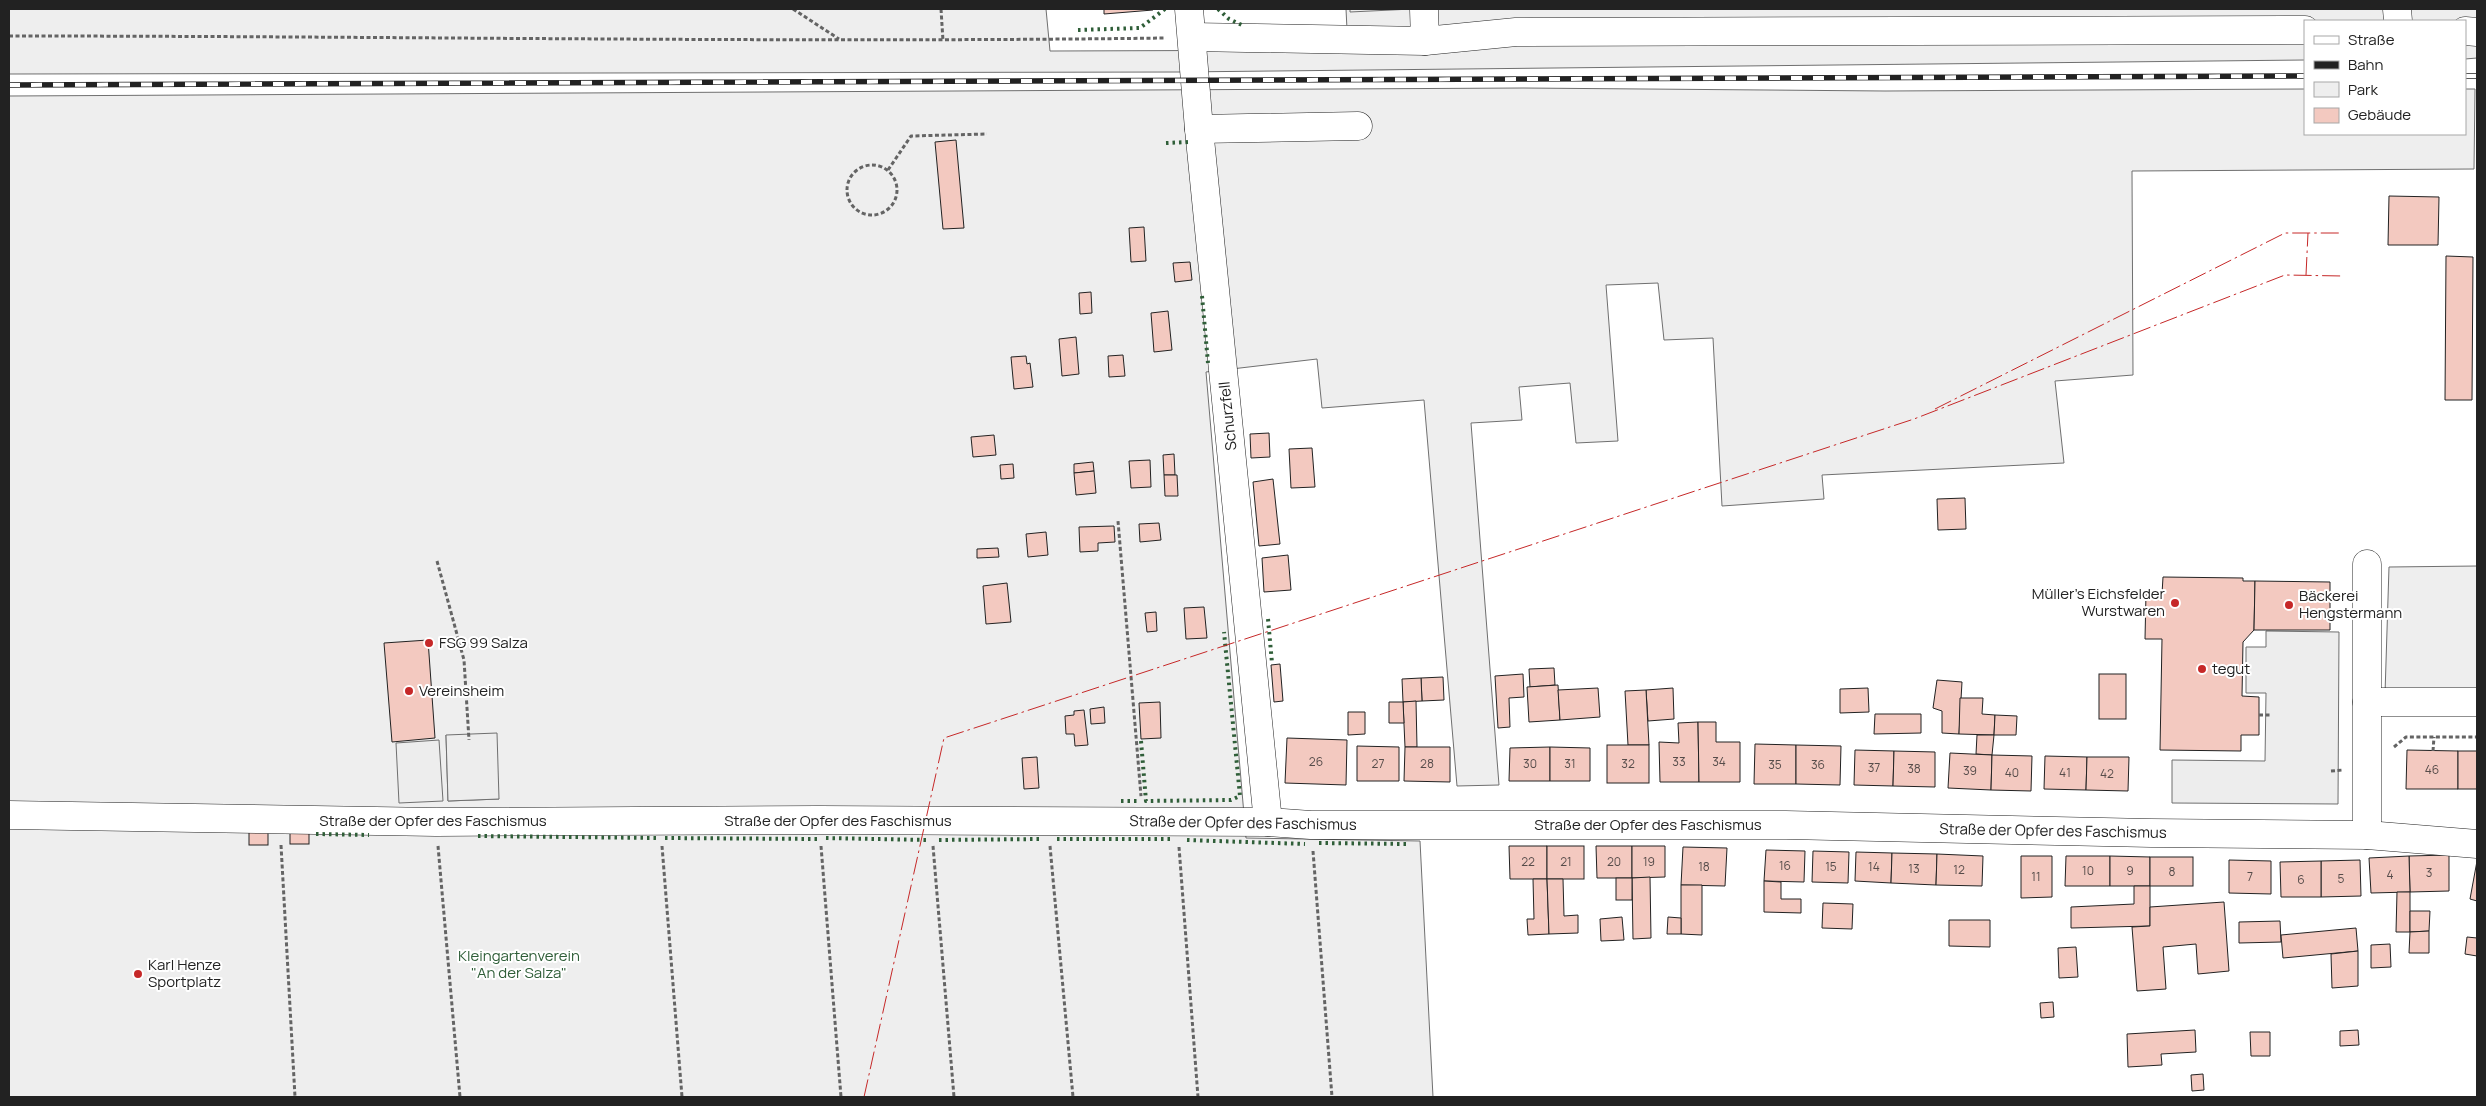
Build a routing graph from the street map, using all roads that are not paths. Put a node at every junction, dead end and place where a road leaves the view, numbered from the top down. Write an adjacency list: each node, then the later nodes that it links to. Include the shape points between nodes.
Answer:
1 (1189, 9): 4 (street, Schurzfell)
2 (1424, 9): 5 (street)
3 (2304, 30): 5 (street, via 1526,32)
4 (1192, 37): 5 (street); 7 (street, Schurzfell)
5 (1425, 40)
6 (1358, 126): 7 (street)
7 (1199, 129): 12 (street, Schurzfell)
8 (2366, 564): 9 (street)
9 (2367, 702): 10 (street); 13 (street)
10 (2477, 702)
11 (9, 815): 12 (street, Straße der Opfer des Faschismus, via 436,822)
12 (1268, 822): 13 (street, Straße der Opfer des Faschismus, via 1311,825 1786,824)
13 (2367, 836): 14 (street, Straße der Opfer des Faschismus)
14 (2477, 844)

